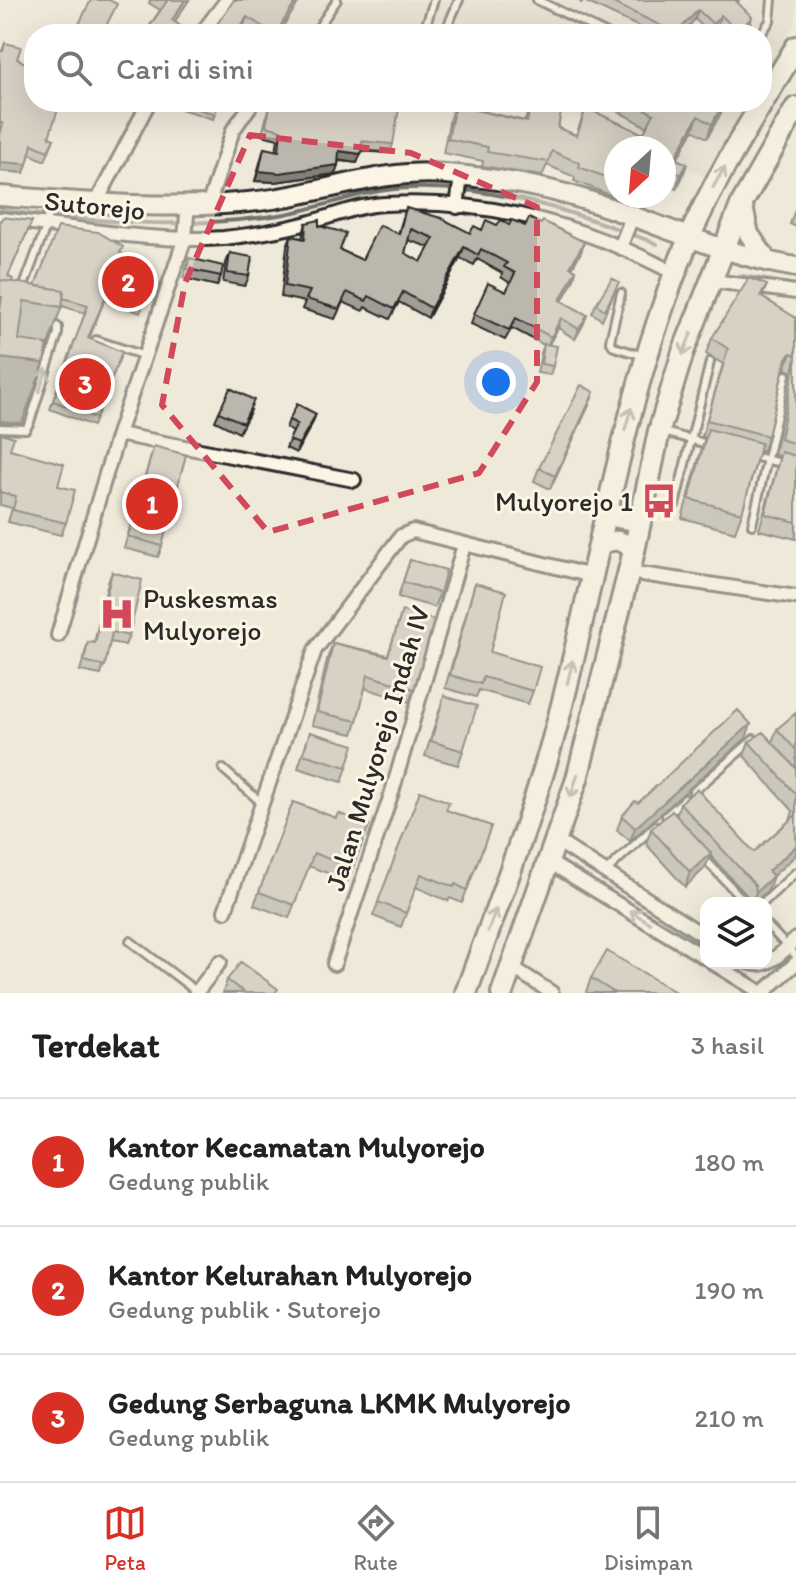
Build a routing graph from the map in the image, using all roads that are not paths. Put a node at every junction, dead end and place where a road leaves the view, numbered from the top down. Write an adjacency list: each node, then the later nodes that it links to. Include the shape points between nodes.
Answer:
1 (208, 0): 8 (street)
2 (337, 0): 10 (lane)
3 (434, 0): 11 (lane)
4 (459, 0): 12 (lane)
5 (537, 0): 7 (lane)
6 (772, 0): 14 (lane)
7 (547, 2): 13 (lane)
8 (224, 4): 9 (street)
9 (209, 24)
10 (321, 24)
11 (426, 24)
12 (448, 24)
13 (588, 24)
14 (768, 24)
15 (796, 47): 16 (main road, one-way to 15)
16 (772, 88)
17 (796, 108): 27 (main road)
18 (144, 112): 24 (street)
19 (246, 112): 25 (street, via 233,130)
20 (758, 112): 34 (main road, one-way to 20, via 711,191)
21 (461, 180): 25 (main road, via 402,173 272,199); 26 (street); 30 (main road, via 587,200)
22 (0, 196): 23 (main road)
23 (48, 202): 24 (main road); 31 (lane)
24 (96, 203): 28 (main road)
25 (209, 203): 28 (main road)
26 (457, 203): 32 (street, Sutorejo, via 383,204 263,233); 33 (street, Sutorejo)
27 (742, 203): 35 (main road, via 749,234); 36 (main road)
28 (188, 209): 32 (street)
29 (0, 219): 31 (street, Sutorejo)
30 (631, 220): 33 (street); 34 (main road)
31 (47, 222): 32 (street, Sutorejo); 40 (lane)
32 (185, 236): 43 (street)
33 (622, 243): 34 (street, Sutorejo)
34 (683, 256): 36 (main road); 44 (main road)
35 (768, 262): 36 (main road); 37 (main road)
36 (719, 265): 38 (street); 48 (main road, one-way to 48, via 683,352)
37 (796, 267)
38 (796, 292)
39 (621, 293): 44 (lane, via 611,345)
40 (16, 304)
41 (38, 320): 47 (lane, one-way to 41, via 26,429 30,422 58,334 52,322)
42 (96, 340): 43 (lane)
43 (145, 356): 49 (street)
44 (647, 357): 57 (main road, one-way to 44)
45 (710, 362): 50 (lane)
46 (786, 375): 53 (lane)
47 (0, 428)
48 (659, 431): 50 (lane); 58 (main road)
49 (118, 434): 55 (street); 66 (street)
50 (691, 440): 51 (lane); 56 (lane)
51 (722, 448)
52 (737, 451): 53 (lane)
53 (767, 459): 54 (lane); 59 (lane)
54 (796, 467)
55 (354, 480)
56 (675, 505)
57 (608, 506): 58 (main road, via 618,518 630,520); 61 (main road)
58 (641, 512): 62 (main road)
59 (752, 525)
60 (464, 545): 64 (street); 69 (street, via 413,531 401,536 315,650); 88 (street, Jalan Mulyorejo Indah IV, via 392,792)
61 (600, 545): 62 (main road, via 613,539); 64 (main road)
62 (634, 551): 63 (main road)
63 (628, 572): 65 (street); 72 (main road, one-way to 72, via 587,739)
64 (592, 576): 92 (main road, one-way to 64, via 543,772)
65 (796, 597)
66 (58, 635)
67 (762, 741): 70 (lane, via 753,739)
68 (223, 769): 69 (lane)
69 (264, 805): 79 (street)
70 (666, 816): 71 (lane); 75 (lane)
71 (676, 827)
72 (568, 848): 74 (main road); 75 (street)
73 (696, 849): 77 (lane)
74 (561, 869): 84 (street, one-way to 74); 90 (main road)
75 (605, 872): 81 (street)
76 (796, 872): 78 (lane)
77 (740, 897)
78 (769, 897)
79 (225, 911)
80 (772, 929): 83 (lane)
81 (700, 935)
82 (130, 941): 91 (lane)
83 (793, 948): 85 (street)
84 (700, 955)
85 (772, 959)
86 (220, 962): 91 (street)
87 (796, 963): 95 (street)
88 (334, 964)
89 (723, 969): 95 (street)
90 (523, 974): 93 (main road); 94 (street)
91 (197, 992)
92 (466, 993)
93 (502, 993)
94 (552, 993)
95 (763, 993)

